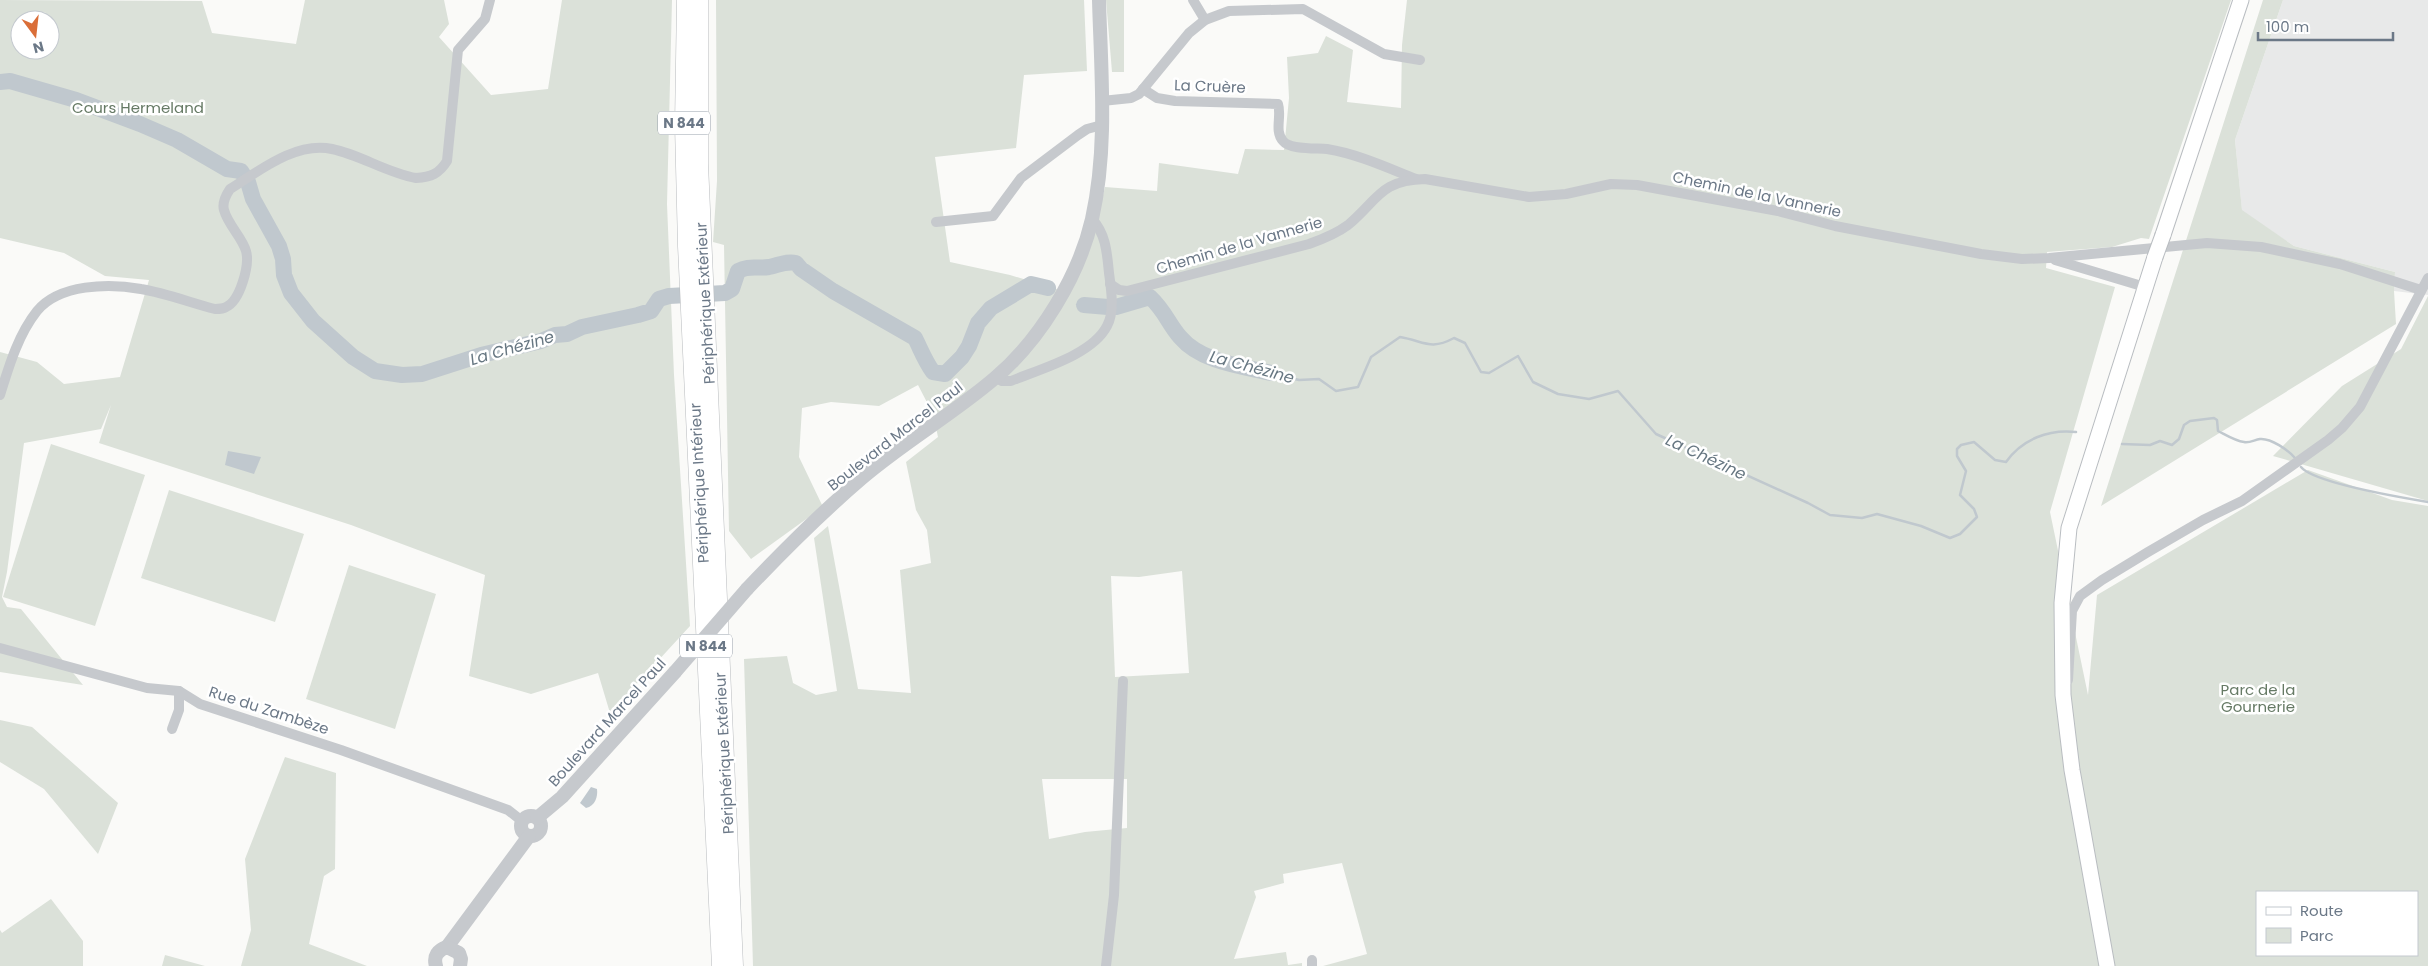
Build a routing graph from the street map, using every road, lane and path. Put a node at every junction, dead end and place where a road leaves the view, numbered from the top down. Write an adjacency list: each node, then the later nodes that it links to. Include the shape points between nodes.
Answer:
1 (490, 0): 23 (street, via 485,20 458,50 447,161 440,171 429,177 411,177 332,148 291,154 235,185 225,197 223,209 246,250 244,281 234,301 215,309 141,288 74,289 38,310 26,328)
2 (686, 0): 15 (highway, Périphérique Intérieur / N 844, via 684,125)
3 (699, 0): 15 (highway, Périphérique Extérieur / N 844)
4 (1098, 0): 10 (street, Boulevard Marcel Paul)
5 (1193, 0): 7 (street)
6 (2241, 0): 19 (main road, bridge)
7 (1205, 20): 8 (street, via 1229,11 1303,9 1384,54); 9 (street, via 1185,38)
8 (1420, 60)
9 (1143, 89): 10 (street, via 1131,98); 12 (street, La Cruère, via 1157,98 1175,101 1278,104 1279,132 1288,146 1330,150)
10 (1102, 101): 11 (street, Boulevard Marcel Paul)
11 (1102, 125): 13 (street, Boulevard Marcel Paul, via 1100,168); 14 (street, via 1087,129 1021,178 993,216)
12 (1417, 179): 16 (street, Chemin de la Vannerie, via 1529,197 1566,194 1611,184 1637,185 1981,254); 18 (street, Chemin de la Vannerie, via 1394,184 1383,191 1348,224 1323,239 1127,291)
13 (1092, 219): 18 (street, via 1100,227 1105,241); 22 (street, Boulevard Marcel Paul, via 1087,240 1059,299 1041,327)
14 (936, 222)
15 (695, 245): 21 (highway, Périphérique Intérieur / N 844)
16 (2049, 258): 19 (street); 20 (street, Chemin de la Vannerie, via 2207,243 2262,247 2340,264)
17 (2428, 278): 20 (street)
18 (1110, 284): 22 (street, via 1111,313 1107,326 1092,344 1065,359 1011,380)
19 (2145, 287): 27 (main road, via 2069,528 2062,604)
20 (2421, 290): 27 (street, via 2360,406 2335,434 2242,501 2156,547 2080,596 2072,611 2070,676)
21 (699, 326): 35 (highway, Périphérique Intérieur / N 844); 36 (highway, Périphérique Extérieur / N 844)
22 (996, 378): 29 (street, Boulevard Marcel Paul, bridge, via 863,477 795,539 747,588 562,797)
23 (0, 395)
24 (0, 648): 26 (street, Rue du Zambèze, via 147,688)
25 (1123, 681): 37 (street, via 1114,895)
26 (179, 691): 28 (street, via 179,710); 30 (street, Rue du Zambèze, via 200,704 508,810)
27 (2063, 695): 38 (main road, via 2072,770)
28 (172, 729)
29 (537, 818): 30 (street, via 531,816); 31 (street, via 541,823 540,830)
30 (522, 820): 31 (street, via 522,830)
31 (529, 836): 32 (street)
32 (447, 948): 33 (street, via 437,953); 34 (street, via 459,953)
33 (435, 965)
34 (461, 966)
35 (721, 966)
36 (734, 966)
37 (1106, 966)
38 (2107, 966)

